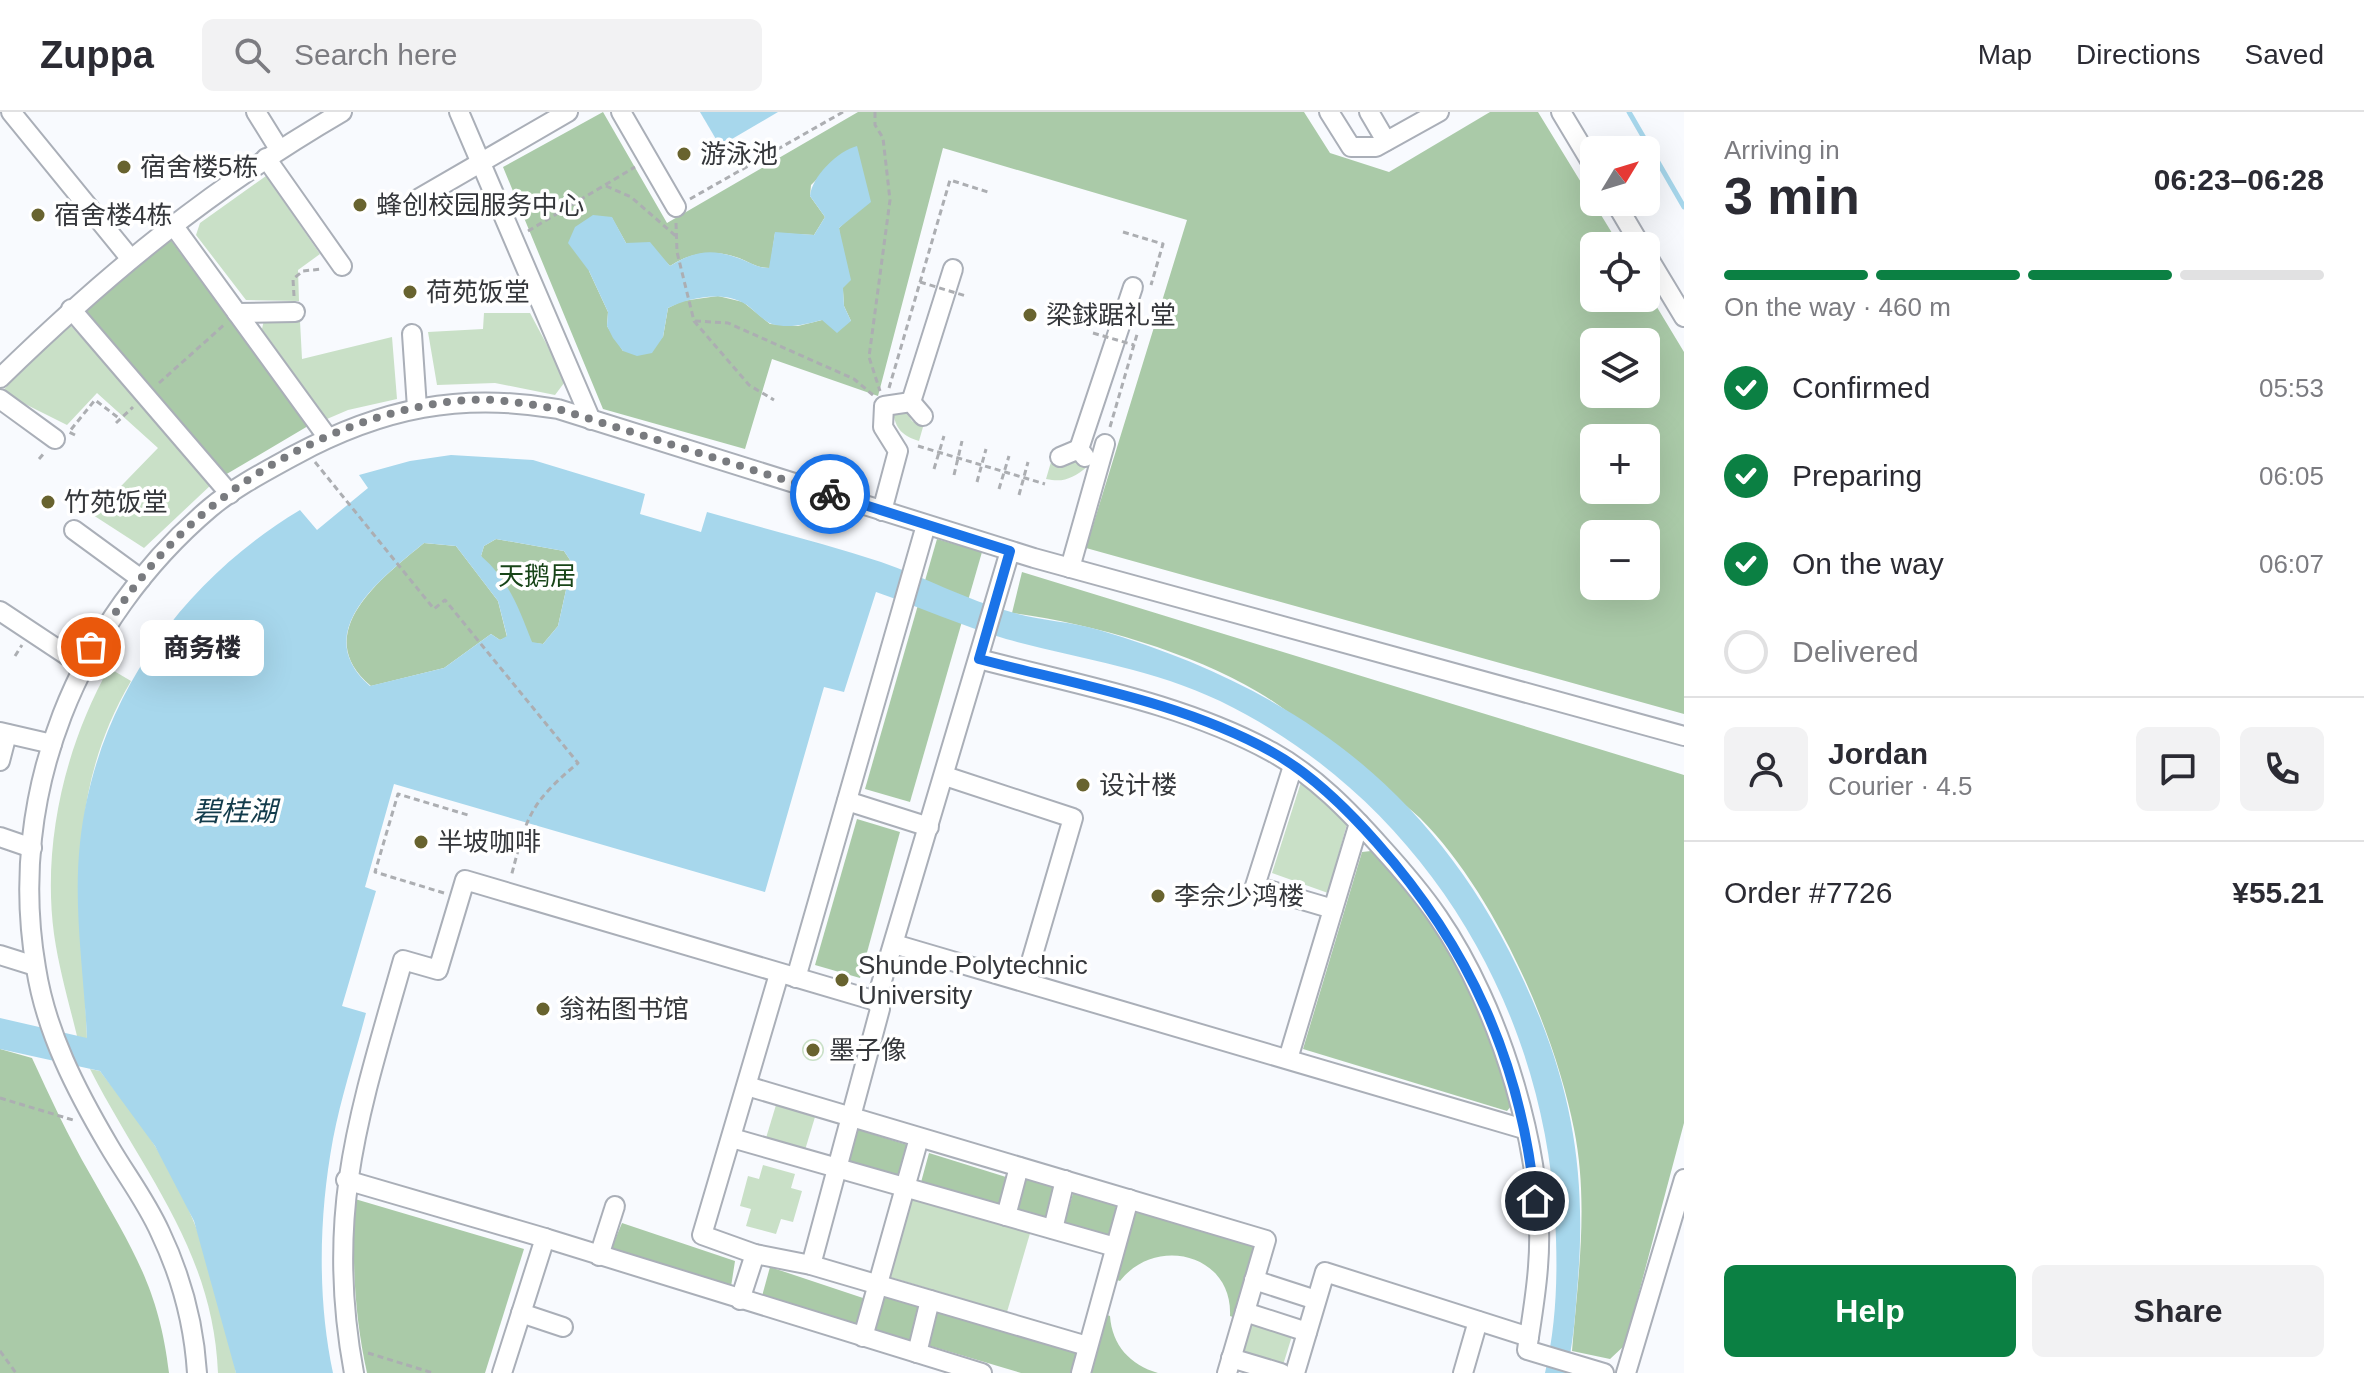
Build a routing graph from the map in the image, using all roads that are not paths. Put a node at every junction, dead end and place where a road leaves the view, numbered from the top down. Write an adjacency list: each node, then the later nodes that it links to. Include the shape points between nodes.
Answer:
1 (11, 112): 18 (street)
2 (256, 112): 13 (street)
3 (342, 112): 13 (street)
4 (459, 112): 14 (street)
5 (568, 112): 14 (street)
6 (621, 112): 16 (street)
7 (1329, 112): 11 (street, via 1351,147 1376,147)
8 (1369, 112): 11 (street)
9 (1439, 112): 11 (street)
10 (1561, 112): 12 (street)
11 (1386, 141)
12 (1580, 144)
13 (272, 153): 17 (street); 19 (street)
14 (481, 162): 15 (street); 31 (street)
15 (416, 200)
16 (676, 207)
17 (173, 225): 18 (street); 25 (street)
18 (130, 258): 23 (street)
19 (342, 266)
20 (953, 269): 39 (street, via 917,409 884,406 883,427 898,451)
21 (1660, 277): 26 (street)
22 (1133, 287): 35 (street)
23 (71, 309): 28 (street); 38 (street)
24 (295, 312): 25 (street)
25 (237, 313): 32 (street)
26 (1684, 317)
27 (412, 334): 30 (street)
28 (0, 378)
29 (0, 399): 33 (street)
30 (417, 408): 31 (street, via 468,400 513,401); 32 (street)
31 (591, 420): 39 (street)
32 (328, 438): 38 (street)
33 (55, 439)
34 (1105, 444): 37 (street)
35 (1079, 449): 36 (street); 37 (street)
36 (1060, 457)
37 (1098, 470): 43 (street)
38 (230, 494): 44 (street, via 170,544)
39 (882, 511): 40 (street)
40 (926, 525): 42 (street); 54 (street)
41 (74, 530): 44 (street)
42 (1010, 551): 43 (street); 46 (street)
43 (1070, 568): 49 (street)
44 (141, 579): 47 (street)
45 (0, 611): 47 (street)
46 (979, 659): 52 (street, via 1183,713); 53 (street)
47 (83, 666): 50 (street)
48 (4, 733): 50 (street); 51 (street)
49 (1684, 736)
50 (52, 744): 58 (street)
51 (0, 761)
52 (1293, 766): 55 (street); 59 (street, via 1255,886)
53 (945, 776): 56 (street); 64 (street, via 1073,818)
54 (847, 801): 56 (street); 63 (street)
55 (1359, 823): 59 (street); 69 (street, via 1439,919 1469,971 1493,1025)
56 (929, 827): 60 (street)
57 (0, 837): 58 (street)
58 (32, 848): 62 (street)
59 (1333, 909): 66 (street)
60 (894, 944): 64 (street); 65 (street)
61 (0, 955): 62 (street)
62 (35, 966): 102 (street, via 48,1021 69,1072 153,1217 176,1268)
63 (787, 976): 65 (street); 67 (street); 74 (street, via 465,880 438,970 403,960)
64 (1025, 982): 66 (street)
65 (876, 1001): 68 (street, via 880,1009)
66 (1288, 1059): 69 (street)
67 (747, 1086): 68 (street); 70 (street)
68 (852, 1118): 71 (street); 73 (street)
69 (1524, 1129): 98 (street, via 1539,1265)
70 (732, 1138): 73 (street); 84 (street, via 702,1235)
71 (919, 1138): 72 (street); 77 (street)
72 (1019, 1167): 75 (street); 80 (street)
73 (837, 1168): 77 (street); 86 (street)
74 (346, 1180): 82 (street); 103 (street, via 340,1257)
75 (1065, 1180): 78 (street); 81 (street)
76 (1683, 1185): 111 (street)
77 (905, 1187): 80 (street); 88 (street)
78 (1129, 1199): 83 (street); 87 (street, via 1266,1240)
79 (615, 1206): 85 (street)
80 (1006, 1216): 81 (street)
81 (1053, 1229): 83 (street)
82 (545, 1238): 85 (street); 93 (street)
83 (1115, 1247): 99 (street)
84 (755, 1254): 86 (street); 89 (street)
85 (599, 1256): 89 (street)
86 (811, 1265): 88 (street)
87 (1254, 1280): 91 (street); 92 (street)
88 (879, 1285): 90 (street); 97 (street)
89 (740, 1300): 97 (street)
90 (930, 1300): 99 (street); 100 (street)
91 (1316, 1300): 94 (street, via 1325,1272); 96 (street)
92 (1245, 1312): 96 (street); 101 (street)
93 (521, 1313): 95 (street); 104 (street)
94 (1478, 1321): 98 (street); 109 (street)
95 (563, 1327)
96 (1307, 1332): 108 (street)
97 (863, 1337): 100 (street)
98 (1529, 1337): 110 (street, via 1527,1350)
99 (1087, 1346): 106 (street)
100 (917, 1353): 105 (street)
101 (1229, 1365): 107 (street)
102 (197, 1373)
103 (354, 1373)
104 (502, 1373)
105 (982, 1373)
106 (1081, 1373)
107 (1281, 1373)
108 (1295, 1373)
109 (1463, 1373)
110 (1604, 1373)
111 (1626, 1373)

